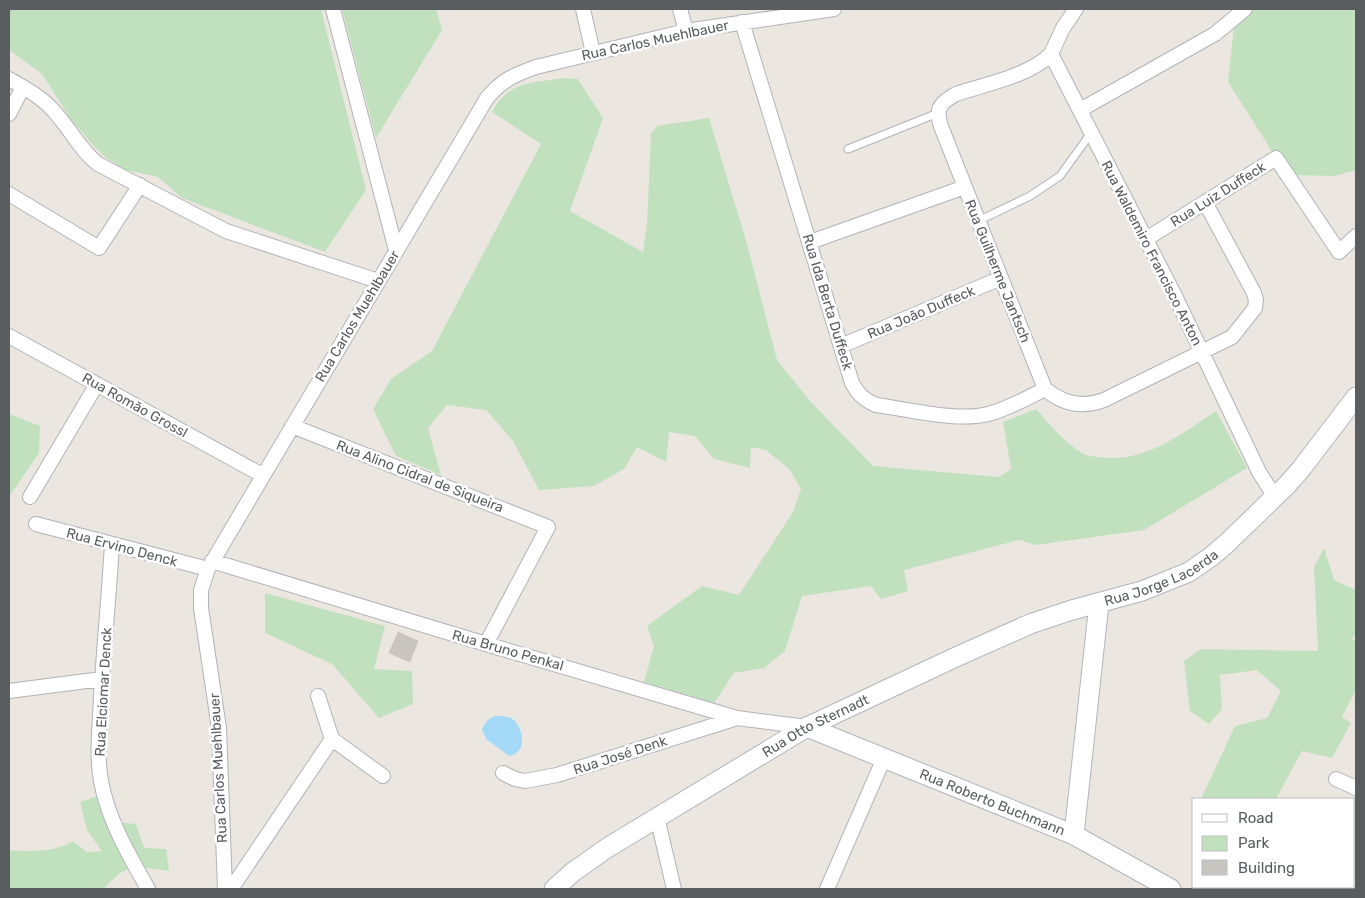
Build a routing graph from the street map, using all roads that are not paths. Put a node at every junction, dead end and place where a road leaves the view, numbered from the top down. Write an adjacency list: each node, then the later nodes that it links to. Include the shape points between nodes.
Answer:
1 (333, 9): 26 (street)
2 (583, 9): 9 (street)
3 (680, 9): 8 (street)
4 (834, 9): 7 (street, Rua Carlos Muehlbauer)
5 (1245, 9): 13 (street, via 1215,34)
6 (1071, 11): 10 (street)
7 (742, 22): 8 (street, Rua Carlos Muehlbauer); 25 (street, Rua Ida Berta Duffeck)
8 (686, 31): 9 (street, Rua Carlos Muehlbauer)
9 (593, 53): 26 (street, Rua Carlos Muehlbauer, via 520,72 495,88 480,107)
10 (1051, 54): 13 (street, Rua Waldemiro Francisco Anton); 14 (street, via 1029,70 956,94 940,106)
11 (9, 78): 12 (street)
12 (23, 87): 15 (street); 18 (street, via 52,108 92,159)
13 (1080, 110): 16 (street, Rua Waldemiro Francisco Anton)
14 (938, 113): 17 (lane); 19 (street, Rua Guilherme Jantsch)
15 (9, 114)
16 (1092, 132): 22 (lane, via 1060,176 1030,196); 24 (street, Rua Waldemiro Francisco Anton)
17 (848, 149)
18 (140, 185): 20 (street, via 99,248); 28 (street, via 226,231)
19 (965, 187): 22 (street, Rua Guilherme Jantsch); 25 (street)
20 (9, 194)
21 (1205, 202): 23 (street, Rua Luiz Duffeck, via 1276,158 1340,252); 24 (street, Rua Luiz Duffeck); 31 (street, via 1256,300 1250,316 1232,336)
22 (978, 221): 27 (street, Rua Guilherme Jantsch)
23 (1356, 236)
24 (1146, 238): 31 (street, Rua Waldemiro Francisco Anton)
25 (810, 242): 30 (street, Rua Ida Berta Duffeck)
26 (396, 250): 28 (street, Rua Carlos Muehlbauer)
27 (1001, 278): 30 (street, Rua João Duffeck); 33 (street, Rua Guilherme Jantsch)
28 (378, 281): 35 (street, Rua Carlos Muehlbauer)
29 (9, 336): 32 (street, Rua Romão Grossl)
30 (841, 346): 33 (street, Rua Ida Berta Duffeck, via 860,396 876,405 975,417 1000,411)
31 (1202, 351): 33 (street, via 1094,404 1065,402); 38 (street, Rua Waldemiro Francisco Anton, via 1259,472)
32 (97, 384): 36 (street, Rua Romão Grossl); 37 (street)
33 (1045, 389)
34 (1356, 397): 38 (main road, Rua Jorge Lacerda, via 1301,470)
35 (292, 426): 36 (street, Rua Carlos Muehlbauer); 43 (street, Rua Alino Cidral de Siqueira, via 548,527)
36 (262, 475): 41 (street, Rua Carlos Muehlbauer)
37 (30, 497)
38 (1275, 497): 42 (main road, Rua Jorge Lacerda, via 1212,556 1189,572 1142,591)
39 (36, 524): 40 (street, Rua Ervino Denck)
40 (112, 544): 41 (street, Rua Ervino Denck); 44 (street, Rua Elciomar Denck)
41 (210, 565): 43 (street, Rua Bruno Penkal); 58 (street, Rua Carlos Muehlbauer, via 201,590 201,608 218,728)
42 (1099, 603): 48 (main road, Rua Otto Sternadt, via 1052,616 1008,634); 56 (main road, Rua Jorge Lacerda)
43 (486, 644): 47 (street, Rua Bruno Penkal)
44 (102, 679): 45 (street); 57 (street, Rua Elciomar Denck, via 98,752 102,787 114,822)
45 (9, 691)
46 (318, 696): 49 (street)
47 (737, 718): 48 (street, Rua Bruno Penkal); 51 (street, Rua José Denk, via 557,775 525,781)
48 (807, 727): 50 (main road, Rua Roberto Buchmann); 55 (main road, Rua Otto Sternadt)
49 (332, 740): 52 (street); 59 (street)
50 (884, 758): 56 (main road, Rua Roberto Buchmann); 62 (street)
51 (503, 773)
52 (382, 776)
53 (1336, 779): 54 (street)
54 (1356, 788)
55 (657, 817): 60 (main road, Rua Otto Sternadt, via 586,862); 61 (street)
56 (1074, 836): 63 (main road, Rua Roberto Buchmann)
57 (148, 889)
58 (225, 889)
59 (231, 889)
60 (554, 889)
61 (674, 889)
62 (826, 889)
63 (1171, 889)

